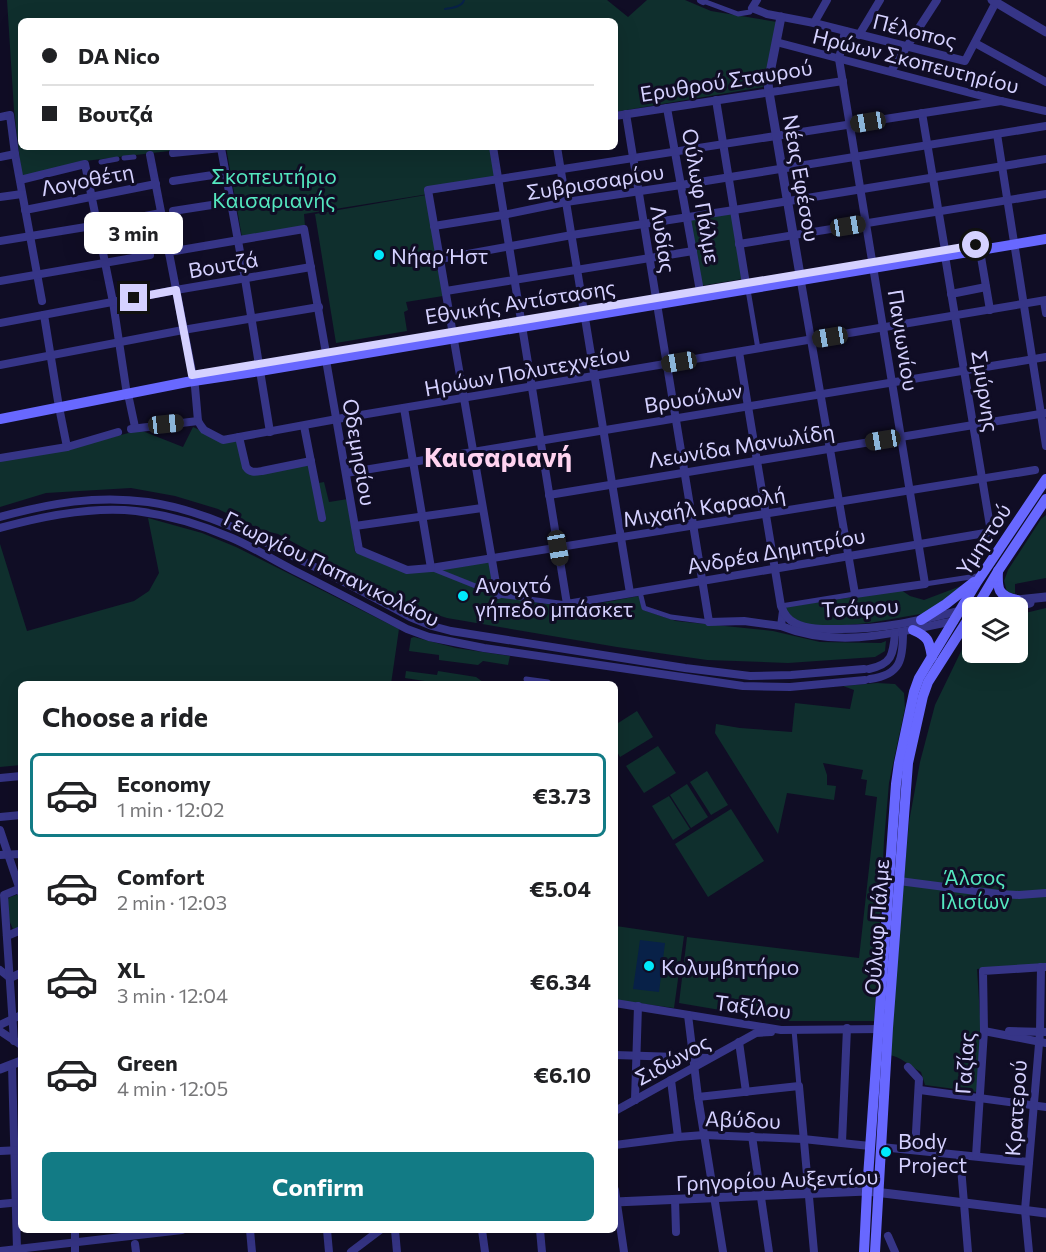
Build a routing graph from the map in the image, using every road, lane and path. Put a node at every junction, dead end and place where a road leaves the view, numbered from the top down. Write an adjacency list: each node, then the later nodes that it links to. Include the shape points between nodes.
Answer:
1 (757, 0): 7 (street)
2 (827, 0): 9 (street)
3 (880, 0): 12 (street)
4 (937, 0): 15 (street)
5 (702, 1): 7 (street, via 738,14)
6 (994, 1): 11 (street); 14 (street)
7 (752, 8): 8 (street, Πέλοπος)
8 (781, 17): 9 (street, Πέλοπος); 13 (street, Νέας Εφέσου)
9 (814, 23): 10 (street, Πέλοπος)
10 (845, 31): 12 (street, Πέλοπος); 16 (street, Πανιωνίου)
11 (1046, 32)
12 (859, 35): 15 (street, Πέλοπος)
13 (776, 42): 16 (street, Ηρώων Σκοπευτηρίου); 20 (street, Νέας Εφέσου)
14 (975, 43): 15 (street, Πέλοπος, via 965,61); 19 (street)
15 (906, 47): 17 (street)
16 (839, 59): 17 (street, Ηρώων Σκοπευτηρίου); 18 (street, Πανιωνίου)
17 (891, 71): 22 (street, Ηρώων Σκοπευτηρίου)
18 (843, 81): 20 (street, Ερυθρού Σταυρού); 29 (street, Πανιωνίου)
19 (1046, 82)
20 (769, 92): 21 (street, Ερυθρού Σταυρού); 32 (street, Νέας Εφέσου)
21 (716, 100): 23 (street, Ερυθρού Σταυρού); 33 (street)
22 (1001, 101): 24 (street, Ηρώων Σκοπευτηρίου); 25 (street)
23 (666, 108): 26 (street, Ερυθρού Σταυρού); 39 (street, Ούλωφ Πάλμε)
24 (1046, 111)
25 (922, 113): 29 (street); 34 (street, Σμύρνης)
26 (626, 114): 27 (street, Ερυθρού Σταυρού); 46 (street, Λυδίας)
27 (618, 115)
28 (0, 117): 41 (street, via 10,115)
29 (850, 125): 32 (street); 45 (street, Πανιωνίου)
30 (1046, 126): 31 (street, Συβρισσαρίου)
31 (997, 134): 34 (street, Συβρισσαρίου); 49 (street)
32 (776, 136): 33 (street); 50 (street, Νέας Εφέσου)
33 (723, 144): 39 (street); 54 (street)
34 (927, 145): 45 (street, Συβρισσαρίου); 53 (street, Σμύρνης)
35 (202, 150): 40 (street)
36 (221, 150): 52 (street)
37 (493, 150): 56 (street)
38 (557, 150): 51 (street)
39 (675, 152): 46 (street); 59 (street, Ούλωφ Πάλμε)
40 (173, 153)
41 (15, 154): 43 (street); 55 (street)
42 (150, 155): 58 (street)
43 (0, 157)
44 (134, 157): 48 (street)
45 (855, 157): 50 (street, Συβρισσαρίου); 60 (street, Πανιωνίου)
46 (633, 158): 51 (street); 61 (street, Λυδίας)
47 (1046, 159): 49 (street)
48 (101, 162)
49 (1001, 166): 53 (street); 66 (street)
50 (783, 169): 54 (street, Συβρισσαρίου); 67 (street, Νέας Εφέσου)
51 (560, 170): 56 (street); 69 (street)
52 (226, 173): 57 (street); 68 (street)
53 (933, 177): 60 (street); 73 (street, Σμύρνης)
54 (728, 178): 59 (street, Συβρισσαρίου); 71 (street)
55 (20, 180): 62 (street); 65 (street, via 85,164)
56 (498, 180): 75 (street); 80 (street, via 428,190)
57 (173, 181)
58 (156, 184): 65 (street, Λογοθέτη); 74 (street)
59 (681, 186): 61 (street, Συβρισσαρίου); 76 (street, Ούλωφ Πάλμε)
60 (861, 189): 67 (street); 78 (street, Πανιωνίου)
61 (638, 191): 69 (street, Συβρισσαρίου); 77 (street, Λυδίας)
62 (22, 194): 64 (street); 70 (street)
63 (1046, 194): 66 (street)
64 (0, 197)
65 (93, 197): 70 (street, Λογοθέτη); 79 (street)
66 (1007, 200): 73 (street); 88 (street)
67 (788, 201): 71 (street); 83 (street, Νέας Εφέσου)
68 (231, 202): 72 (street); 85 (street)
69 (566, 202): 75 (street, Συβρισσαρίου); 82 (street)
70 (25, 210): 84 (street)
71 (734, 210): 76 (street); 89 (street)
72 (173, 211)
73 (939, 212): 78 (street); 94 (street, Σμύρνης)
74 (162, 213): 79 (street); 93 (street)
75 (503, 214): 80 (street, Συβρισσαρίου); 90 (street)
76 (686, 217): 77 (street); 92 (street, Ούλωφ Πάλμε)
77 (644, 223): 82 (street); 96 (street, Λυδίας)
78 (866, 223): 83 (street); 99 (street, Πανιωνίου)
79 (98, 225): 84 (street); 98 (street)
80 (434, 226): 97 (street)
81 (1046, 233): 88 (main road, Εθνικής Αντίστασης)
82 (572, 235): 90 (street); 101 (street)
83 (794, 235): 89 (street); 103 (street, Νέας Εφέσου)
84 (30, 236): 87 (street); 102 (street)
85 (238, 239): 93 (street); 100 (street, Οδεμησίου, via 304,229); 104 (street)
86 (1046, 239): 88 (main road, Εθνικής Αντίστασης)
87 (0, 241)
88 (1014, 242): 91 (main road, Εθνικής Αντίστασης); 94 (main road, Εθνικής Αντίστασης); 117 (street)
89 (739, 244): 107 (street)
90 (508, 246): 97 (street); 105 (street)
91 (980, 250): 94 (main road, Εθνικής Αντίστασης); 108 (street)
92 (693, 251): 96 (street); 111 (street, Ούλωφ Πάλμε)
93 (169, 252): 109 (street)
94 (945, 254): 99 (main road, Εθνικής Αντίστασης); 112 (street, Σμύρνης)
95 (150, 255): 98 (street)
96 (649, 258): 101 (street); 114 (street, Λυδίας)
97 (440, 259): 110 (street)
98 (105, 262): 102 (street); 116 (street)
99 (873, 266): 103 (main road, Εθνικής Αντίστασης); 127 (street, Πανιωνίου)
100 (311, 267): 104 (street, Βουτζά); 118 (street, Οδεμησίου)
101 (577, 270): 105 (street); 121 (street)
102 (37, 274): 106 (street); 113 (street)
103 (801, 278): 107 (main road, Εθνικής Αντίστασης); 130 (street, Νέας Εφέσου)
104 (245, 279): 109 (street, Βουτζά); 124 (street)
105 (514, 280): 110 (street); 126 (street)
106 (0, 281)
107 (747, 287): 111 (main road, Εθνικής Αντίστασης); 114 (main road, Εθνικής Αντίστασης); 132 (street)
108 (986, 287): 112 (street); 119 (street)
109 (176, 290): 116 (street, Βουτζά); 128 (street)
110 (446, 291): 129 (street)
111 (700, 291): 114 (main road, Εθνικής Αντίστασης)
112 (951, 294): 123 (street, Σμύρνης)
113 (42, 301)
114 (656, 301): 121 (main road, Εθνικής Αντίστασης); 138 (street, Λυδίας)
115 (1045, 301): 117 (street, Ηρώων Πολυτεχνείου); 120 (street)
116 (113, 302): 122 (street, Βουτζά); 131 (street)
117 (1024, 304): 119 (street, Ηρώων Πολυτεχνείου); 137 (street)
118 (319, 307): 124 (street); 135 (street, Οδεμησίου)
119 (990, 310): 123 (street, Ηρώων Πολυτεχνείου)
120 (1046, 313)
121 (585, 314): 126 (main road, Εθνικής Αντίστασης); 142 (street)
122 (44, 315): 125 (street, Βουτζά); 134 (street)
123 (955, 316): 127 (street, Ηρώων Πολυτεχνείου); 141 (street, Σμύρνης)
124 (252, 319): 128 (street); 140 (street)
125 (0, 323)
126 (521, 324): 129 (main road, Εθνικής Αντίστασης); 145 (street)
127 (883, 328): 130 (street, Ηρώων Πολυτεχνείου); 144 (street, Πανιωνίου)
128 (183, 330): 131 (street); 143 (street)
129 (453, 335): 135 (main road, Εθνικής Αντίστασης); 148 (street)
130 (812, 340): 132 (street, Ηρώων Πολυτεχνείου); 147 (street, Νέας Εφέσου)
131 (120, 342): 134 (street); 146 (street)
132 (758, 349): 133 (street, Ηρώων Πολυτεχνείου)
133 (739, 352): 138 (street, Ηρώων Πολυτεχνείου); 150 (street)
134 (50, 355): 139 (street); 149 (street)
135 (326, 357): 140 (main road, Εθνικής Αντίστασης); 156 (street, Οδεμησίου)
136 (1046, 357): 137 (street, Βρυούλων)
137 (1032, 359): 141 (street, Βρυούλων); 153 (street)
138 (667, 364): 142 (street, Ηρώων Πολυτεχνείου); 154 (street, Λυδίας)
139 (0, 365)
140 (259, 368): 143 (main road, Εθνικής Αντίστασης); 162 (street)
141 (964, 371): 144 (street, Βρυούλων); 158 (street, Σμύρνης)
142 (595, 376): 145 (street, Ηρώων Πολυτεχνείου); 160 (street)
143 (193, 378): 146 (main road, Εθνικής Αντίστασης); 157 (street)
144 (892, 382): 147 (street, Βρυούλων); 164 (street, Πανιωνίου)
145 (531, 387): 148 (street, Ηρώων Πολυτεχνείου); 165 (street)
146 (127, 391): 149 (main road, Εθνικής Αντίστασης); 157 (street, via 133,428)
147 (821, 394): 150 (street, Βρυούλων); 168 (street, Νέας Εφέσου)
148 (465, 399): 151 (street, Ηρώων Πολυτεχνείου); 169 (street)
149 (58, 404): 152 (main road, Εθνικής Αντίστασης); 155 (main road, Εθνικής Αντίστασης); 167 (street)
150 (748, 406): 154 (street, Βρυούλων); 172 (street)
151 (404, 408): 156 (street, Ηρώων Πολυτεχνείου); 173 (street)
152 (0, 411)
153 (1043, 414): 158 (street, Λεωνίδα Μανωλίδη); 166 (street)
154 (676, 418): 160 (street, Βρυούλων); 175 (street, Λυδίας)
155 (0, 419)
156 (337, 419): 159 (street, Ηρώων Πολυτεχνείου); 176 (street, Οδεμησίου)
157 (198, 422): 163 (street, Ηρώων Πολυτεχνείου, via 204,430 224,440)
158 (973, 425): 164 (street, Λεωνίδα Μανωλίδη); 177 (street, Σμύρνης)
159 (304, 426): 162 (street, Ηρώων Πολυτεχνείου); 171 (street)
160 (604, 430): 165 (street, Βρυούλων); 179 (street)
161 (118, 432): 167 (street)
162 (270, 432): 163 (street, Ηρώων Πολυτεχνείου)
163 (239, 437): 171 (street, via 246,467 254,472)
164 (901, 437): 168 (street, Λεωνίδα Μανωλίδη); 180 (street, Πανιωνίου)
165 (540, 441): 169 (street, Βρυούλων); 181 (street)
166 (1046, 446)
167 (67, 447): 170 (street)
168 (830, 449): 172 (street, Λεωνίδα Μανωλίδη); 183 (street, Νέας Εφέσου)
169 (473, 452): 173 (street, Βρυούλων); 184 (street)
170 (0, 458)
171 (311, 461): 188 (street)
172 (757, 461): 175 (street, Λεωνίδα Μανωλίδη); 185 (street)
173 (413, 462): 176 (street, Βρυούλων); 186 (street)
174 (1035, 470): 177 (street, Μιχαήλ Καραολή)
175 (684, 472): 179 (street, Λεωνίδα Μανωλίδη); 190 (street, Λυδίας)
176 (346, 473): 189 (street, Οδεμησίου)
177 (982, 479): 180 (street, Μιχαήλ Καραολή); 192 (street, Σμύρνης)
178 (1046, 479): 202 (main road, Υμηττού)
179 (612, 484): 181 (street, Λεωνίδα Μανωλίδη); 193 (street)
180 (910, 491): 183 (street, Μιχαήλ Καραολή); 194 (street, Πανιωνίου)
181 (549, 495): 195 (street)
182 (1046, 499): 201 (main road, Υμηττού)
183 (839, 502): 185 (street, Μιχαήλ Καραολή); 197 (street, Νέας Εφέσου)
184 (482, 508): 186 (street); 198 (street)
185 (765, 514): 190 (street, Μιχαήλ Καραολή); 200 (street)
186 (422, 516): 189 (street); 199 (street)
187 (0, 517): 223 (street, Γεωργίου Παπανικολάου, via 70,501 151,503 246,532 432,626 663,665 750,676 866,669 879,667 888,660)
188 (322, 518)
189 (355, 526): 196 (street, Οδεμησίου)
190 (693, 526): 193 (street, Μιχαήλ Καραολή); 203 (street, Λυδίας)
191 (0, 528): 223 (street, Γεωργίου Παπανικολάου, via 40,517 81,512 151,514 232,538 429,637 744,686 790,687 881,678 898,664)
192 (991, 532): 194 (street, Ανδρέα Δημητρίου)
193 (621, 537): 195 (street, Μιχαήλ Καραολή); 206 (street)
194 (919, 544): 197 (street, Ανδρέα Δημητρίου); 204 (street, Πανιωνίου)
195 (558, 548): 198 (street, Μιχαήλ Καραολή); 214 (street)
196 (359, 550): 199 (street, Μιχαήλ Καραολή, via 407,570)
197 (848, 556): 200 (street, Ανδρέα Δημητρίου); 207 (street, Νέας Εφέσου)
198 (492, 558): 199 (street, Μιχαήλ Καραολή); 208 (street)
199 (431, 568): 208 (street)
200 (775, 569): 203 (street, Ανδρέα Δημητρίου); 215 (street)
201 (998, 571): 210 (main road, Υμηττού); 211 (main road, via 997,581)
202 (981, 576): 204 (street); 209 (main road, Υμηττού); 218 (main road)
203 (702, 581): 205 (street, Ανδρέα Δημητρίου); 220 (street, Λυδίας)
204 (926, 584): 207 (street)
205 (640, 592): 206 (street, Ανδρέα Δημητρίου); 220 (street, Τσάφου, via 644,608 671,617)
206 (630, 593): 214 (street, Ανδρέα Δημητρίου)
207 (855, 594): 215 (street)
208 (498, 595): 214 (street)
209 (974, 597)
210 (980, 597)
211 (1006, 597)
212 (1044, 597): 213 (street)
213 (1028, 601)
214 (567, 604)
215 (782, 609): 218 (street, Τσάφου, via 795,623 811,628 866,629); 222 (street)
216 (962, 614): 218 (street, Τσάφου)
217 (962, 615): 223 (street, Τσάφου)
218 (921, 620)
219 (962, 621): 224 (main road, Ούλωφ Πάλμε)
220 (709, 622): 222 (street, Τσάφου)
221 (962, 625): 233 (main road, Ούλωφ Πάλμε, via 923,696 908,764)
222 (781, 626): 223 (street, Τσάφου, via 842,638)
223 (904, 632): 224 (main road, via 924,635)
224 (932, 657): 249 (main road, Ούλωφ Πάλμε, via 914,692 896,784)
225 (526, 679): 226 (street)
226 (545, 681)
227 (18, 776): 228 (street)
228 (0, 778)
229 (18, 815): 230 (street)
230 (0, 816)
231 (0, 830): 232 (street)
232 (4, 855): 234 (street)
233 (899, 881): 236 (street, via 999,894); 249 (main road, Ούλωφ Πάλμε)
234 (18, 884)
235 (18, 891): 237 (street, via 4,896)
236 (1046, 893)
237 (2, 905): 238 (street)
238 (4, 934): 242 (street)
239 (1044, 967): 253 (street, Γαζίας, via 983,971); 254 (street, Κρατερού)
240 (0, 970): 242 (street)
241 (18, 974): 242 (street)
242 (10, 978): 246 (street)
243 (618, 1003): 244 (street, Ταξίλου)
244 (638, 1006): 245 (street, Ταξίλου); 258 (street)
245 (688, 1015): 250 (street, Ταξίλου); 259 (street)
246 (17, 1017): 247 (street); 256 (street)
247 (0, 1024)
248 (847, 1028): 249 (street, Ταξίλου); 251 (street, Ταξίλου); 279 (street)
249 (883, 1029): 281 (main road, Ούλωφ Πάλμε)
250 (781, 1030): 251 (street, Ταξίλου); 255 (street, Σιδώνος, via 756,1033)
251 (794, 1030): 266 (street)
252 (0, 1031): 256 (street)
253 (984, 1031): 254 (street); 270 (street, Γαζίας)
254 (1042, 1037): 272 (street, Κρατερού)
255 (739, 1042): 260 (street, Σιδώνος); 268 (street)
256 (18, 1043)
257 (618, 1055): 258 (street)
258 (636, 1056): 259 (street); 271 (street)
259 (693, 1058): 260 (street); 262 (street)
260 (709, 1058): 262 (street, Σιδώνος)
261 (17, 1063): 264 (street); 282 (street)
262 (694, 1067): 265 (street, Σιδώνος); 269 (street)
263 (908, 1067): 267 (street, via 919,1079)
264 (0, 1069)
265 (671, 1080): 271 (street, Σιδώνος); 277 (street)
266 (799, 1086): 268 (street); 278 (street)
267 (920, 1090): 270 (street); 283 (street)
268 (746, 1092): 269 (street)
269 (698, 1097): 275 (street)
270 (979, 1099): 272 (street); 286 (street, Γαζίας)
271 (635, 1100): 274 (street, Σιδώνος)
272 (1034, 1106): 273 (street); 287 (street, Κρατερού)
273 (1046, 1107)
274 (618, 1108)
275 (705, 1135): 276 (street, Αβύδου); 277 (street, Αβύδου); 291 (street)
276 (752, 1136): 278 (street, Αβύδου); 290 (street)
277 (678, 1137): 280 (street, Αβύδου)
278 (803, 1139): 279 (street, Αβύδου); 289 (street)
279 (842, 1142): 281 (street, Αβύδου)
280 (618, 1145)
281 (876, 1147): 283 (street, Αβύδου); 288 (main road, Ούλωφ Πάλμε)
282 (18, 1150): 284 (street); 293 (street)
283 (915, 1150): 285 (street, Αβύδου)
284 (0, 1151)
285 (960, 1155): 286 (street, Αβύδου); 295 (street)
286 (976, 1156): 287 (street, Αβύδου)
287 (1029, 1162): 297 (street, Κρατερού)
288 (873, 1192): 289 (street, Γρηγορίου Αυξεντίου); 295 (street, Γρηγορίου Αυξεντίου); 325 (main road, Ούλωφ Πάλμε); 326 (main road, Ούλωφ Πάλμε)
289 (808, 1194): 290 (street, Γρηγορίου Αυξεντίου); 324 (street)
290 (761, 1196): 291 (street, Γρηγορίου Αυξεντίου); 323 (street)
291 (713, 1198): 292 (street, Γρηγορίου Αυξεντίου); 322 (street)
292 (675, 1199): 294 (street, Γρηγορίου Αυξεντίου); 300 (street)
293 (18, 1202): 296 (street); 312 (street)
294 (618, 1202)
295 (964, 1203): 297 (street, Γρηγορίου Αυξεντίου); 328 (street)
296 (0, 1204)
297 (1025, 1210): 298 (street, Γρηγορίου Αυξεντίου); 329 (street, Κρατερού)
298 (1046, 1213)
299 (618, 1214): 321 (street)
300 (676, 1232)
301 (75, 1233): 311 (street)
302 (168, 1233): 310 (street)
303 (250, 1233): 315 (street)
304 (327, 1233): 316 (street)
305 (376, 1233): 317 (street)
306 (395, 1233): 318 (street)
307 (482, 1233): 319 (street)
308 (540, 1233): 320 (street)
309 (888, 1236): 327 (street)
310 (134, 1240): 311 (street)
311 (75, 1242): 312 (street); 314 (street)
312 (17, 1249): 313 (street)
313 (0, 1251)
314 (75, 1252)
315 (252, 1252)
316 (330, 1252)
317 (351, 1252)
318 (397, 1252)
319 (485, 1252)
320 (542, 1252)
321 (624, 1252)
322 (723, 1252)
323 (770, 1252)
324 (814, 1252)
325 (864, 1252)
326 (875, 1252)
327 (895, 1252)
328 (968, 1252)
329 (1029, 1252)

